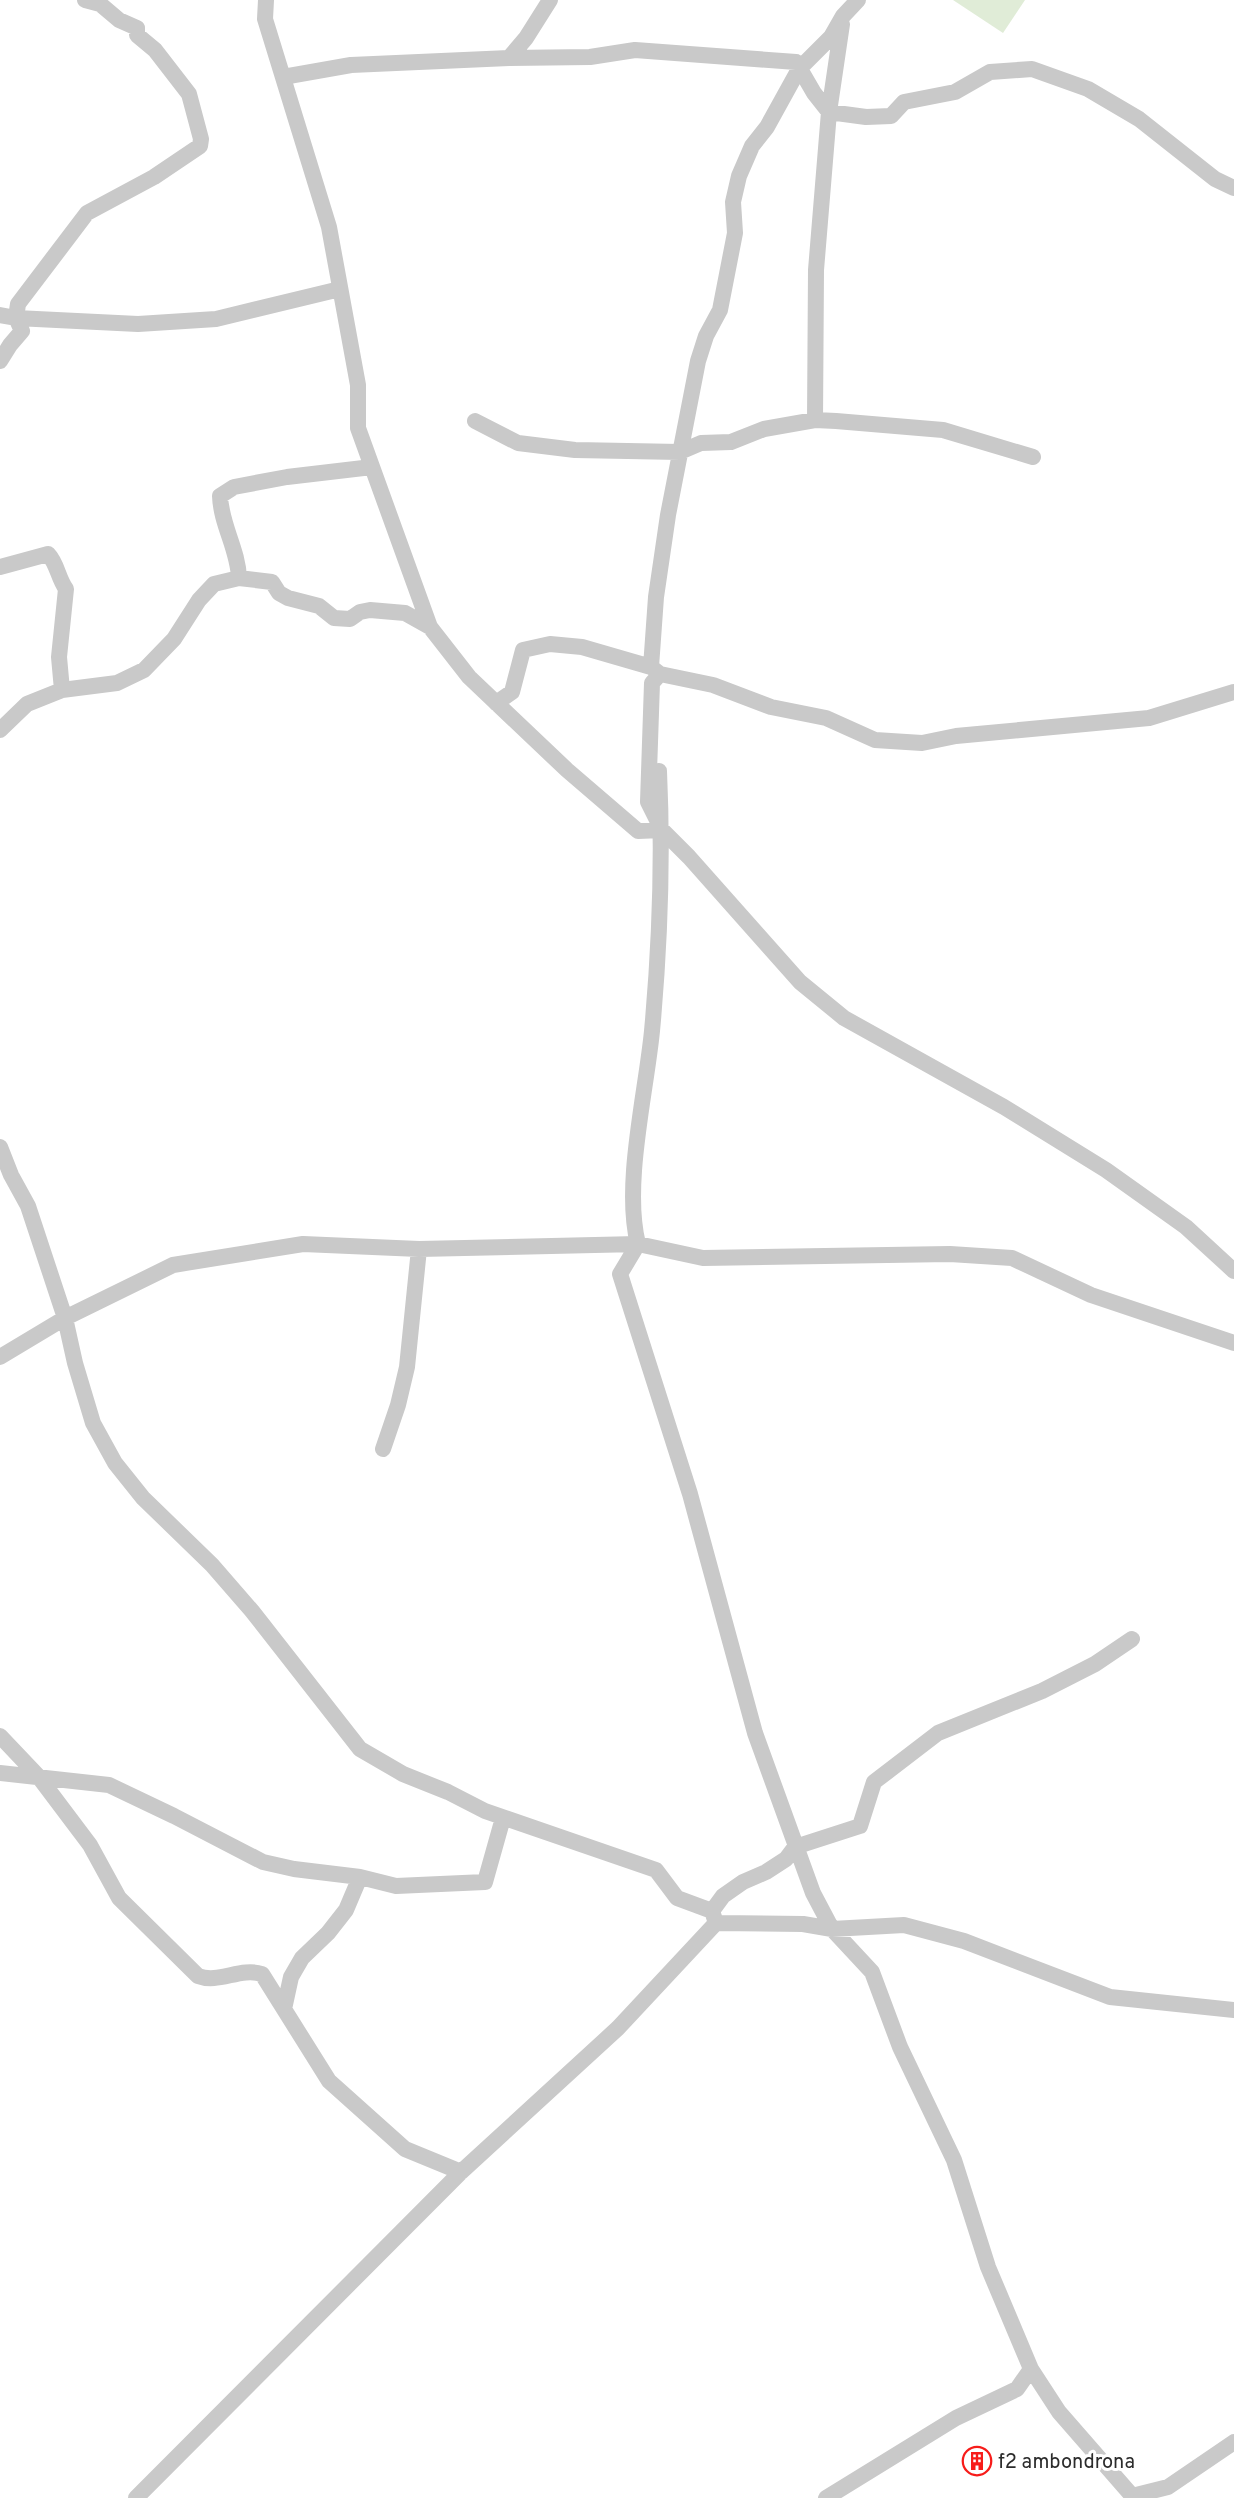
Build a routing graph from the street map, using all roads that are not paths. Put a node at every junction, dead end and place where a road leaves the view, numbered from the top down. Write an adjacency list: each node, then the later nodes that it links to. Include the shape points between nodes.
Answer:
1 (85, 0): 12 (street, via 100,4 119,20 137,28 137,35 155,50 189,94 200,146 154,177 87,213)
2 (267, 0): 8 (street, via 265,18)
3 (550, 0): 6 (street, via 526,39)
4 (858, 0): 5 (street)
5 (843, 16): 7 (street, via 831,37); 9 (street)
6 (508, 58): 7 (street, via 590,57 635,50 796,62); 8 (street, via 351,65)
7 (799, 69): 9 (street); 16 (street, via 752,146 739,176 733,202 735,233 720,310 698,361)
8 (283, 77): 11 (street, via 329,227)
9 (829, 112): 10 (street, via 891,116 904,102 955,92 990,72 1032,69 1088,89 1159,133 1215,179); 14 (street, via 816,270)
10 (1234, 188)
11 (340, 289): 12 (street, via 216,319 138,324); 18 (street, via 358,385 358,428)
12 (8, 317): 13 (street, via 22,332)
13 (0, 361)
14 (815, 420): 16 (street, via 764,429 731,442 701,443); 17 (street, via 943,430)
15 (475, 421): 16 (street, via 518,443 574,450)
16 (680, 452): 22 (street, via 656,597)
17 (1033, 457)
18 (372, 466): 20 (street, via 234,487 220,496 221,512 239,564); 21 (street)
19 (0, 567): 23 (street, via 48,554 53,559 58,579 66,589 59,657)
20 (239, 578): 21 (street, via 272,582 279,593 319,606 334,618 350,618 370,610 405,613); 23 (street, via 214,584 174,639 144,670 117,683)
21 (430, 627): 25 (street)
22 (656, 671): 24 (street, via 713,685 771,707 826,718 875,740 922,743 956,736 1149,718); 25 (street, via 582,647 550,644 523,650 512,692); 28 (street, via 652,683 648,802)
23 (62, 690): 26 (street, via 27,704)
24 (1234, 692)
25 (496, 703): 28 (street, via 639,831)
26 (0, 730)
27 (659, 771): 28 (street)
28 (662, 830): 30 (street, via 661,917 652,1033 635,1168 634,1229); 32 (street, via 681,864 721,893 800,982 844,1018 1004,1107 1106,1170 1186,1227)
29 (0, 1147): 33 (street, via 28,1206)
30 (638, 1244): 31 (street); 34 (street, via 703,1258 950,1254 1012,1258 1091,1295); 42 (street, via 620,1274 690,1494 755,1733)
31 (419, 1249): 33 (street, via 303,1244 173,1264); 36 (street, via 407,1367)
32 (1234, 1271)
33 (65, 1318): 35 (street); 41 (street, via 93,1423 115,1463 143,1498 212,1565 252,1611 360,1749 402,1774)
34 (1234, 1343)
35 (0, 1357)
36 (383, 1449)
37 (1132, 1640): 42 (street, via 1042,1691 938,1733 874,1782 860,1826)
38 (0, 1736): 40 (street)
39 (0, 1773): 40 (street)
40 (38, 1776): 43 (street, via 109,1785 263,1862); 46 (street, via 90,1845 119,1898 198,1976 207,1980 251,1971 262,1974)
41 (503, 1818): 43 (street, via 485,1881 396,1886); 44 (street, via 656,1870 677,1898)
42 (795, 1847): 44 (street, via 786,1859 723,1896); 45 (street)
43 (360, 1877): 46 (street, via 346,1910 302,1958 291,1977)
44 (714, 1917): 45 (street); 48 (street, via 618,2028)
45 (832, 1929): 47 (street, via 904,1925 964,1941 1110,1997); 49 (street, via 872,1972 900,2047 954,2160 988,2267)
46 (284, 2009): 48 (street, via 329,2081 363,2113 405,2149)
47 (1234, 2010)
48 (461, 2172): 52 (street)
49 (1031, 2369): 51 (street, via 1059,2412); 53 (street, via 1017,2389 956,2418)
50 (1234, 2442): 51 (street, via 1168,2487)
51 (1133, 2497)
52 (136, 2498)
53 (826, 2498)

